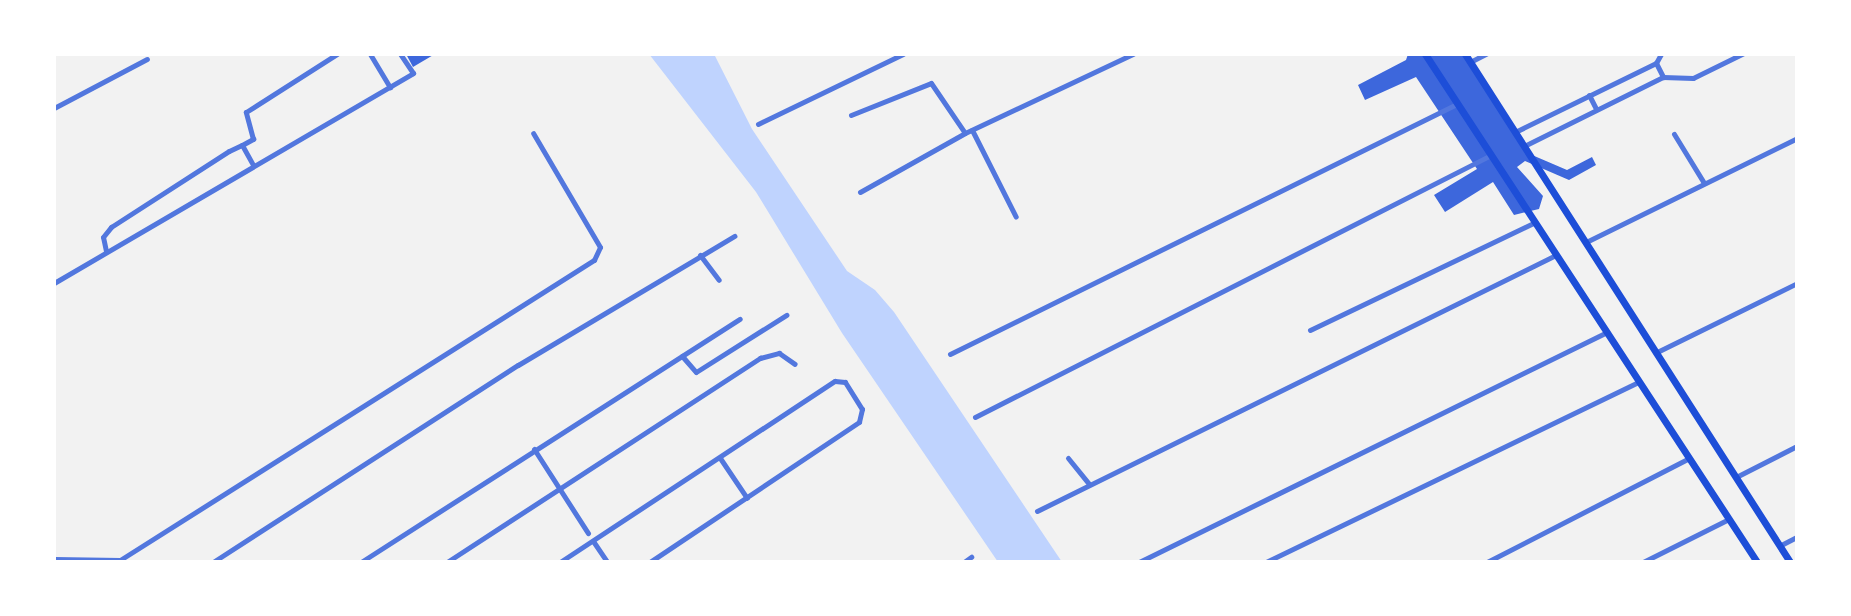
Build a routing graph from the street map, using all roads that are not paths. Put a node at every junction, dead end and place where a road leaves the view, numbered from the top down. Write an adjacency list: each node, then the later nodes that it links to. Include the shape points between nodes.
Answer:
1 (337, 54): 28 (street, via 246,112 253,139)
2 (370, 54): 15 (street)
3 (400, 54): 15 (street, via 413,73)
4 (903, 54): 21 (street)
5 (1133, 54): 22 (street)
6 (1425, 54): 17 (main road)
7 (1465, 54): 12 (main road)
8 (1486, 54): 12 (street)
9 (1661, 54): 13 (street)
10 (1742, 54): 14 (street, via 1693,78)
11 (147, 59): 18 (street)
12 (1470, 62): 23 (main road)
13 (1656, 63): 14 (street); 16 (street)
14 (1663, 77): 19 (street)
15 (390, 87): 31 (street)
16 (1589, 95): 19 (street); 23 (street)
17 (1458, 104): 30 (main road); 49 (street)
18 (54, 108)
19 (1596, 109): 29 (street)
20 (851, 115): 25 (street, via 931,83)
21 (758, 124)
22 (972, 130): 25 (street); 34 (street)
23 (1515, 132): 29 (main road)
24 (533, 133): 70 (street, via 600,247 594,260 120,560)
25 (965, 133): 33 (street)
26 (1674, 134): 32 (street)
27 (1797, 138): 32 (street)
28 (242, 145): 31 (street); 38 (street, via 111,227 103,237)
29 (1524, 146): 37 (main road)
30 (1492, 154): 35 (main road); 53 (street)
31 (253, 165): 38 (street)
32 (1704, 183): 37 (street)
33 (860, 192)
34 (1016, 217)
35 (1536, 222): 40 (main road); 46 (street)
36 (734, 236): 39 (street)
37 (1586, 242): 48 (main road)
38 (106, 251): 42 (street)
39 (700, 255): 41 (street); 73 (street)
40 (1556, 255): 47 (main road); 60 (street)
41 (719, 280)
42 (54, 283)
43 (1797, 283): 48 (street)
44 (786, 315): 50 (street, via 696,372)
45 (740, 319): 50 (street)
46 (1310, 330)
47 (1607, 332): 52 (main road); 80 (street)
48 (1657, 352): 59 (main road)
49 (950, 354)
50 (682, 356): 55 (street)
51 (795, 364): 61 (street, via 779,353 760,358)
52 (1638, 382): 58 (main road); 81 (street)
53 (975, 417)
54 (1797, 446): 59 (street)
55 (534, 449): 61 (street); 74 (street)
56 (720, 458): 62 (street); 62 (street, via 835,381 845,382 862,409 859,422); 67 (street)
57 (1068, 458): 60 (street)
58 (1690, 458): 64 (main road); 82 (street)
59 (1738, 476): 68 (main road)
60 (1089, 484): 63 (street)
61 (558, 490): 65 (street); 75 (street)
62 (747, 498): 78 (street)
63 (1037, 511)
64 (1729, 519): 71 (main road); 83 (street)
65 (588, 533)
66 (1797, 537): 68 (street)
67 (593, 541): 76 (street); 77 (street)
68 (1781, 545): 72 (main road); 84 (main road)
69 (971, 557): 79 (street)
70 (54, 559)
71 (1754, 561)
72 (1797, 561)
73 (213, 562)
74 (361, 562)
75 (447, 562)
76 (560, 562)
77 (607, 562)
78 (650, 562)
79 (964, 562)
80 (1139, 562)
81 (1266, 562)
82 (1487, 562)
83 (1643, 562)
84 (1790, 562)

